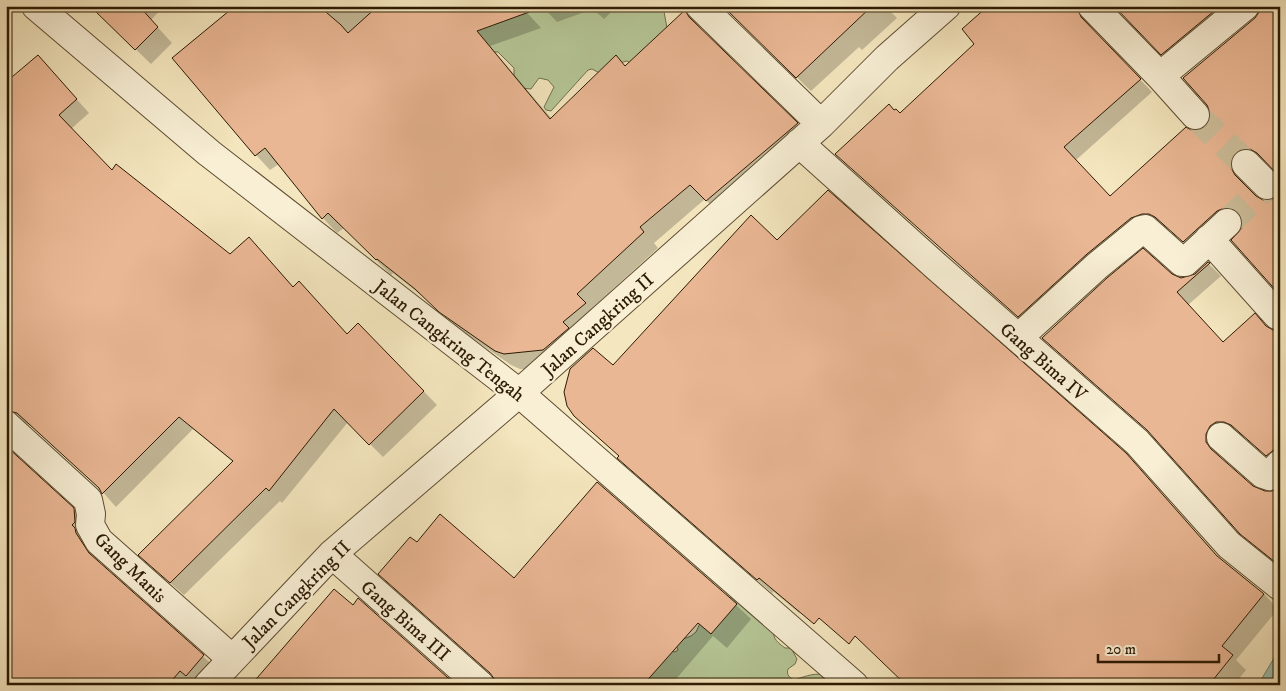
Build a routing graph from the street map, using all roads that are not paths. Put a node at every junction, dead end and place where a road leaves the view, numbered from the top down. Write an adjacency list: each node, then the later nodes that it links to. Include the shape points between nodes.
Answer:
1 (36, 6): 14 (street, Jalan Cangkring Tengah, via 209,153)
2 (700, 6): 8 (street)
3 (946, 6): 8 (street, Jalan Cangkring II, via 887,58)
4 (1092, 6): 6 (street)
5 (1245, 6): 6 (street)
6 (1160, 76): 7 (street)
7 (1195, 115)
8 (821, 124): 9 (street, Jalan Cangkring II)
9 (799, 143): 13 (street, Gang Bima IV); 14 (street, Jalan Cangkring II)
10 (1246, 164): 11 (street)
11 (1270, 183)
12 (1278, 315): 13 (street, via 1218,231 1182,262 1145,228 1097,266)
13 (1018, 338): 19 (street, Gang Bima IV, via 1136,442 1229,546)
14 (519, 393): 18 (street, Jalan Cangkring II); 23 (street, Jalan Cangkring Tengah)
15 (6, 425): 20 (street, Gang Manis, via 88,500 90,525 98,541)
16 (1221, 437): 17 (street, via 1263,474 1269,476)
17 (1280, 464)
18 (332, 554): 20 (street, Jalan Cangkring II); 22 (street, Gang Bima III)
19 (1280, 586)
20 (232, 658): 21 (street, Jalan Cangkring II)
21 (208, 685)
22 (480, 685)
23 (854, 685)

